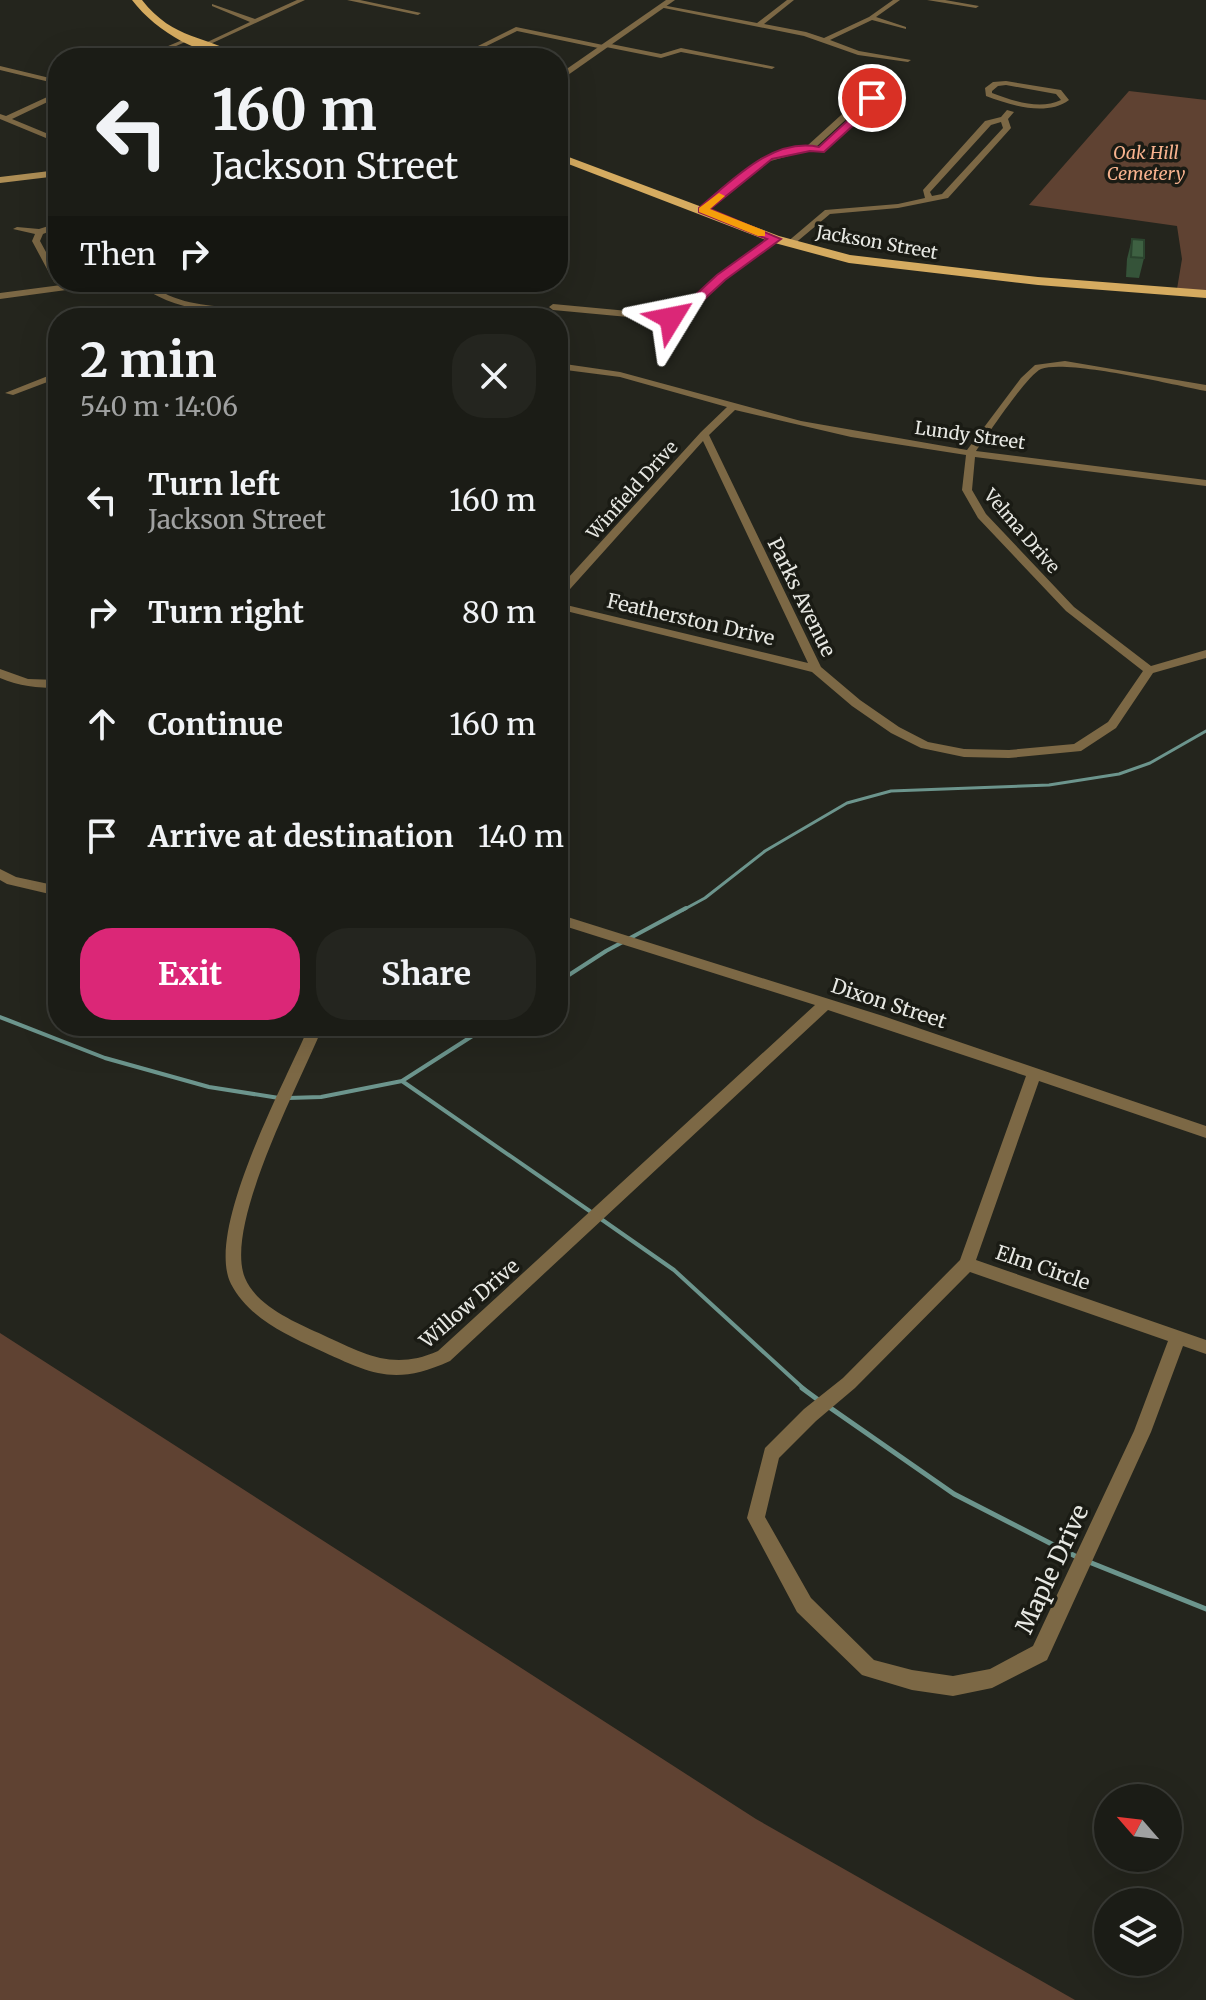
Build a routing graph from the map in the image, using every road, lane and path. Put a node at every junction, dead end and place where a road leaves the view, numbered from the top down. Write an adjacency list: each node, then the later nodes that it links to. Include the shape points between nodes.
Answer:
1 (137, 0): 16 (main road, via 158,21)
2 (302, 0): 13 (street)
3 (350, 0): 11 (street)
4 (671, 0): 10 (street)
5 (791, 0): 14 (street)
6 (897, 0): 12 (street)
7 (930, 0): 9 (street)
8 (214, 5): 13 (street)
9 (976, 6)
10 (662, 7): 14 (street); 19 (street)
11 (418, 13)
12 (871, 18): 15 (street); 17 (street)
13 (254, 21): 18 (street)
14 (760, 24): 17 (street)
15 (904, 28)
16 (189, 39): 18 (main road); 20 (street)
17 (825, 40): 23 (street, via 858,53)
18 (204, 45): 21 (main road)
19 (605, 46): 22 (street, via 516,29); 24 (street, via 661,56 681,50); 26 (street)
20 (167, 48)
21 (212, 48)
22 (477, 48)
23 (908, 60)
24 (772, 67)
25 (0, 68): 27 (street)
26 (568, 72)
27 (48, 80)
28 (48, 98): 30 (street)
29 (1020, 102): 29 (street, via 995,97 988,90 1006,83 1058,92 1065,98 1050,107); 31 (street)
30 (4, 117): 32 (street)
31 (1004, 119): 37 (street, via 1007,128 948,194); 37 (street, via 986,125 926,192)
32 (48, 137)
33 (810, 148): 33 (street, via 821,150 876,100 865,98); 38 (street, via 764,160)
34 (568, 160): 38 (main road, Jackson Street)
35 (48, 174): 36 (main road)
36 (0, 180)
37 (930, 199): 43 (street, via 828,212)
38 (703, 210): 42 (main road, Jackson Street)
39 (17, 229): 41 (street)
40 (48, 229): 41 (street)
41 (40, 232): 44 (street, via 36,241)
42 (775, 239): 43 (main road, Jackson Street); 52 (street, via 721,277 681,315)
43 (790, 243): 47 (main road, Jackson Street, via 906,267)
44 (48, 263)
45 (48, 286): 48 (street)
46 (155, 292): 50 (street, via 169,301)
47 (1206, 294)
48 (0, 296)
49 (553, 307): 51 (street)
50 (205, 308)
51 (564, 308)
52 (568, 308)
53 (568, 367): 57 (street, Lundy Street, via 608,372)
54 (48, 379): 56 (street)
55 (1206, 388): 59 (street, via 1061,364 1038,367)
56 (10, 393)
57 (732, 408): 58 (street, Winfield Drive); 59 (street, Lundy Street, via 873,438)
58 (704, 434): 61 (street, Winfield Drive); 64 (street, Parks Avenue)
59 (971, 451): 60 (street, Lundy Street); 65 (street, Velma Drive, via 967,490 982,516 1070,609)
60 (1206, 483)
61 (568, 585)
62 (568, 608): 64 (street, Featherston Drive)
63 (1206, 654): 65 (street)
64 (816, 669): 65 (street, Parks Avenue, via 856,703 925,745 1009,754 1077,748 1112,725)
65 (1149, 670)
66 (0, 673): 67 (street, via 13,681)
67 (48, 684)
68 (0, 874): 69 (street)
69 (48, 889)
70 (568, 922): 71 (street, Dixon Street)
71 (825, 1004): 72 (street, Willow Drive, via 444,1356 419,1369 393,1370 296,1331 253,1301 236,1277 232,1242 252,1176); 73 (street, Dixon Street)
72 (312, 1036)
73 (1035, 1073): 74 (street, Dixon Street); 75 (street, Elm Circle)
74 (1206, 1132)
75 (967, 1264): 76 (street, Elm Circle); 76 (street, Maple Drive, via 771,1454 756,1518 804,1605 869,1668 953,1686 992,1678 1040,1653 1142,1432)
76 (1178, 1338): 77 (street, Elm Circle)
77 (1206, 1347)

